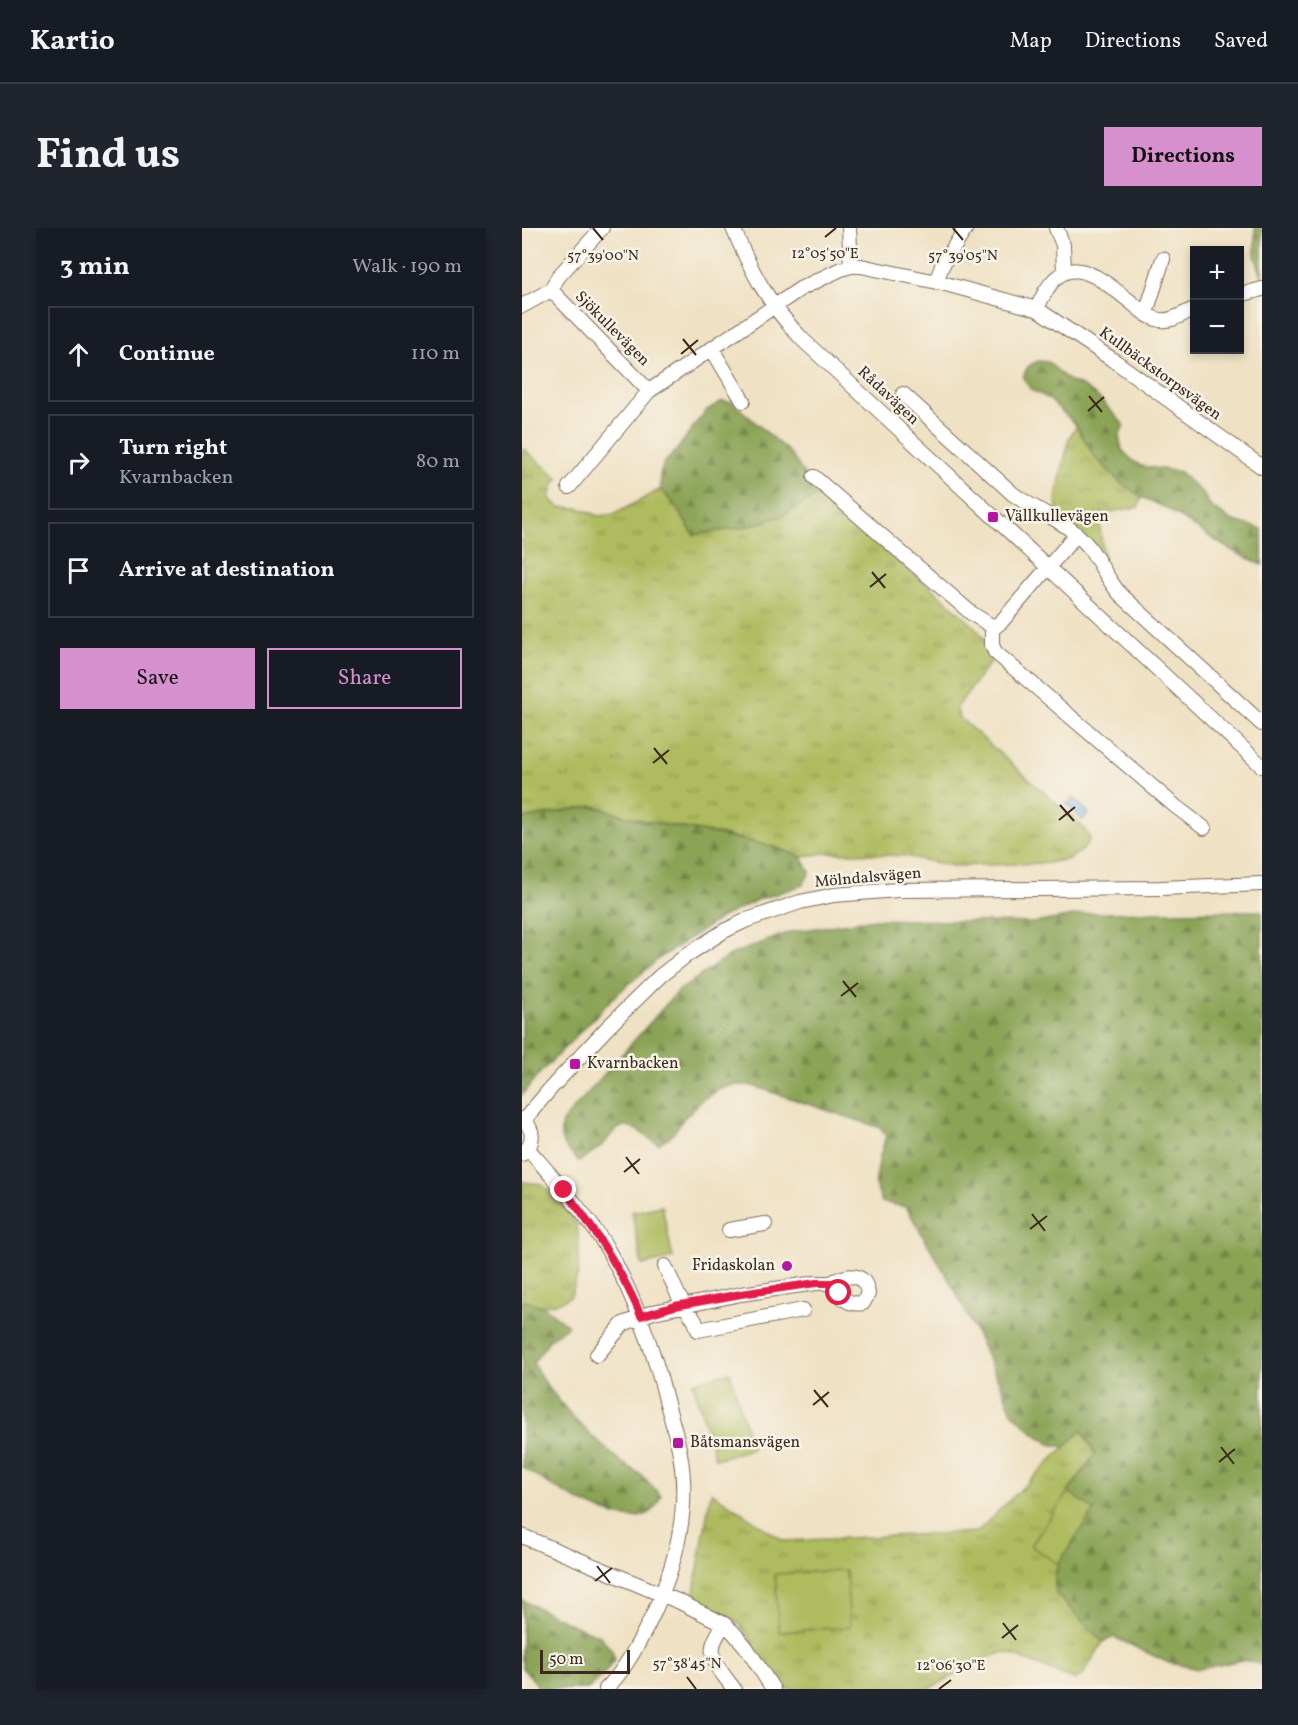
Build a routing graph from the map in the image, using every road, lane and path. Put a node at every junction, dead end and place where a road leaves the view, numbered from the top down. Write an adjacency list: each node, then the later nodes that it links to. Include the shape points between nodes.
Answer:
1 (602, 228): 11 (street, Sjökullevägen)
2 (734, 228): 14 (street, Rådavägen)
3 (849, 228): 7 (street)
4 (966, 228): 9 (street)
5 (1056, 228): 8 (street, via 1063,245)
6 (1163, 258): 17 (street)
7 (851, 266): 9 (street, Kullbäckstorpsvägen); 14 (street, Kullbäckstorpsvägen, via 828,274)
8 (1064, 272): 15 (street, via 1045,290); 17 (street, via 1090,273)
9 (936, 282): 15 (street, Kullbäckstorpsvägen)
10 (1262, 289): 12 (street)
11 (551, 290): 13 (street, Sjökullevägen); 19 (street, Sjökullevägen)
12 (1244, 294)
13 (522, 306)
14 (773, 306): 18 (street, Sjökullevägen); 26 (street, Rådavägen, via 803,340)
15 (1037, 309): 22 (street, Kullbäckstorpsvägen)
16 (1190, 311): 17 (street, via 1168,320)
17 (1146, 314)
18 (712, 349): 19 (street, Sjökullevägen); 21 (street)
19 (649, 391): 24 (street, Sjökullevägen)
20 (903, 394): 25 (street, Rådavägen, via 1013,494)
21 (743, 401)
22 (1262, 467)
23 (814, 477): 27 (street, via 971,613)
24 (569, 487)
25 (1076, 535): 26 (street); 28 (street, Rådavägen, via 1119,594)
26 (1048, 567): 27 (street, via 1002,621); 29 (street, Rådavägen)
27 (992, 626): 30 (street, via 995,652)
28 (1262, 724)
29 (1262, 766)
30 (1204, 828)
31 (1262, 884): 32 (street, Mölndalsvägen, via 898,890 800,902 747,920 687,954 615,1021)
32 (523, 1120): 33 (street, via 532,1136)
33 (525, 1152): 40 (street, via 564,1190 604,1244)
34 (765, 1224): 35 (street)
35 (729, 1230)
36 (665, 1266): 38 (street)
37 (831, 1283): 38 (street)
38 (685, 1305): 39 (street, via 698,1330); 40 (street)
39 (803, 1310)
40 (641, 1316): 41 (street, via 623,1324); 43 (street, via 678,1443 683,1478 680,1532)
41 (597, 1355)
42 (522, 1536): 43 (street)
43 (663, 1595): 44 (street); 45 (street, via 636,1648)
44 (724, 1624): 46 (street, via 712,1654); 47 (street, via 746,1647)
45 (606, 1689)
46 (734, 1689)
47 (773, 1689)

